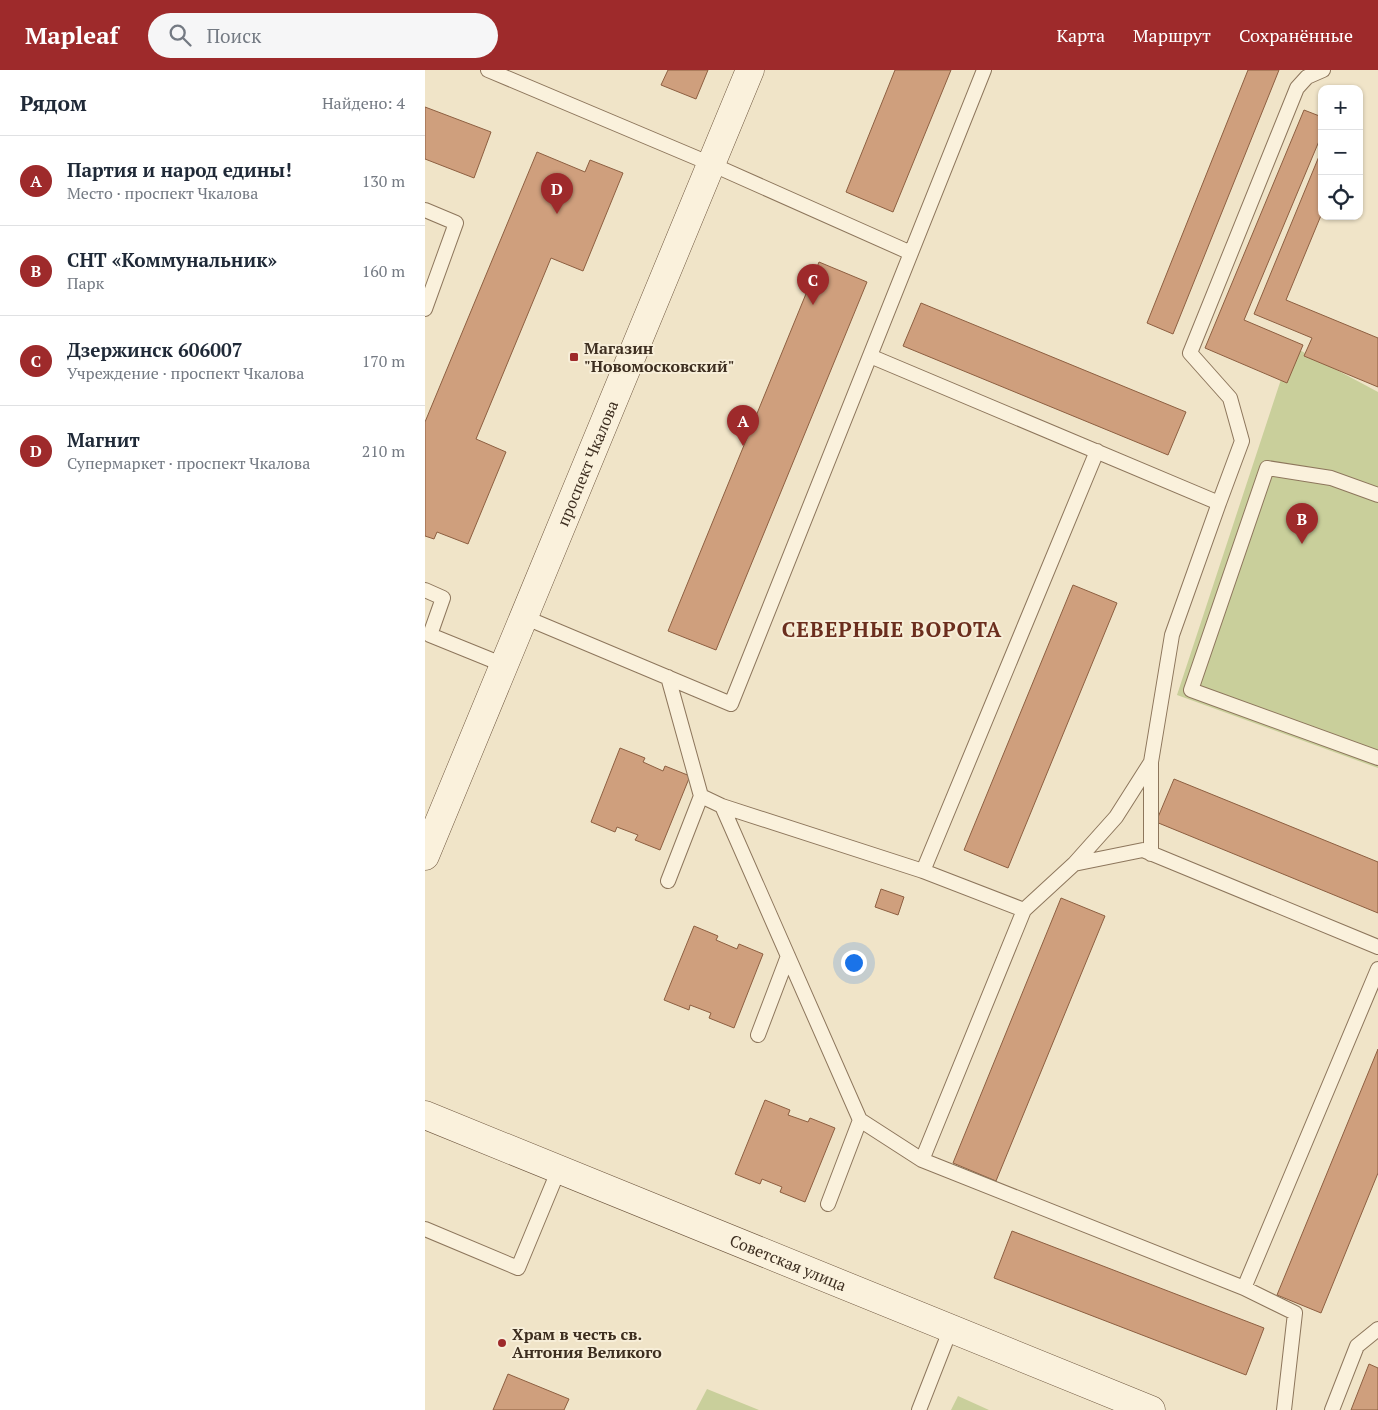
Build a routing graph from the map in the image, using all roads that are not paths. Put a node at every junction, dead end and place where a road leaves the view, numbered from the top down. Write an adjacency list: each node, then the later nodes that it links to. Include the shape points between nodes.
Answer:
1 (488, 70): 5 (lane)
2 (750, 70): 5 (main road, проспект Чкалова)
3 (983, 70): 7 (lane)
4 (1323, 70): 12 (lane, via 1307,77 1297,88 1190,352 1230,398 1242,441)
5 (711, 164): 7 (lane); 14 (main road, проспект Чкалова)
6 (425, 210): 8 (lane, via 456,223)
7 (911, 253): 9 (lane)
8 (425, 309)
9 (870, 356): 10 (lane); 16 (lane, via 731,704)
10 (1097, 451): 12 (lane); 24 (lane)
11 (1378, 495): 17 (lane, via 1331,478 1267,468 1191,690)
12 (1219, 503): 18 (lane, via 1172,636)
13 (425, 590): 15 (lane, via 443,598 430,635)
14 (524, 617): 15 (main road, проспект Чкалова); 16 (lane)
15 (504, 666): 22 (main road, проспект Чкалова)
16 (667, 678): 19 (lane)
17 (1378, 758)
18 (1151, 762): 21 (lane); 23 (lane, via 1116,817)
19 (701, 796): 20 (lane); 25 (lane)
20 (722, 806): 24 (lane); 28 (lane)
21 (1151, 854): 23 (lane, via 1143,850); 27 (lane)
22 (425, 856)
23 (1074, 864): 26 (lane)
24 (923, 871): 26 (lane)
25 (668, 881)
26 (1024, 910): 33 (lane)
27 (1378, 947)
28 (788, 956): 30 (lane); 32 (lane)
29 (1378, 968): 37 (lane)
30 (758, 1034)
31 (425, 1114): 34 (main road, Советская улица)
32 (860, 1120): 33 (lane); 35 (lane)
33 (922, 1160): 37 (lane)
34 (559, 1169): 36 (lane, via 518,1268); 38 (main road, Советская улица)
35 (828, 1204)
36 (425, 1229)
37 (1244, 1288): 42 (lane, via 1295,1314)
38 (951, 1328): 40 (lane); 41 (main road, Советская улица)
39 (1378, 1329): 43 (lane, via 1357,1346)
40 (919, 1410)
41 (1151, 1410)
42 (1284, 1410)
43 (1332, 1410)

